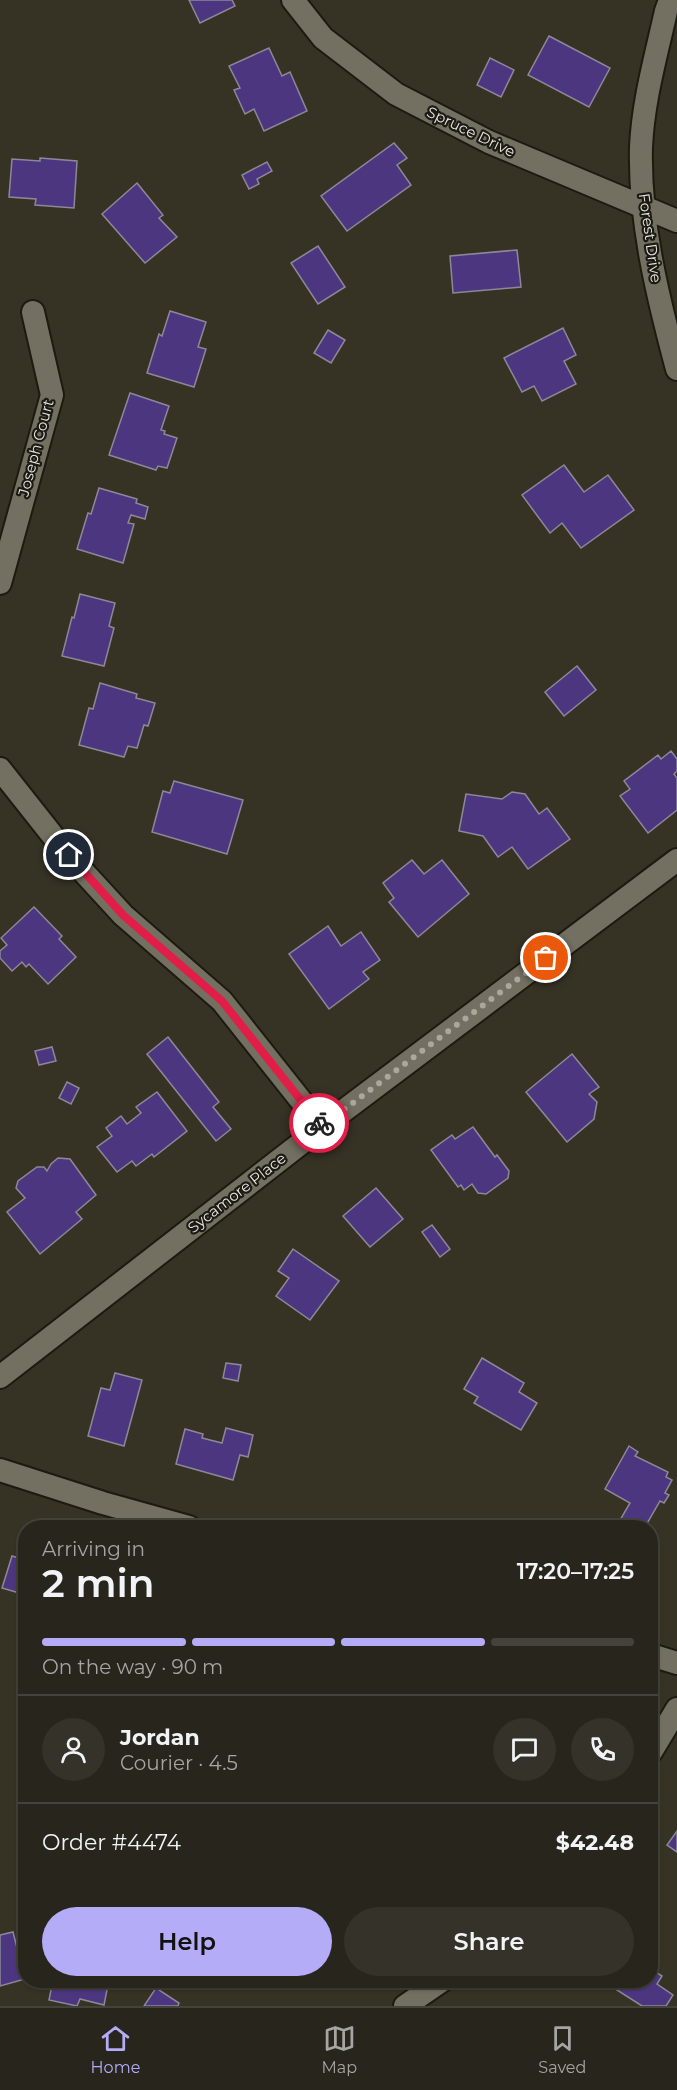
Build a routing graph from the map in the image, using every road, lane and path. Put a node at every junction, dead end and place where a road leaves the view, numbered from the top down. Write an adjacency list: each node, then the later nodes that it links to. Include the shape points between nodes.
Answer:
1 (293, 0): 3 (street, Spruce Drive, via 323,38 396,94 489,142)
2 (670, 0): 3 (street, Forest Drive, via 648,88 641,147)
3 (643, 208): 4 (street, Spruce Drive); 6 (street, Forest Drive, via 661,311)
4 (677, 221)
5 (33, 312): 7 (street, Joseph Court, via 52,395)
6 (677, 369)
7 (0, 583)
8 (0, 769): 10 (street, via 123,915 222,1001)
9 (677, 860): 10 (street, Sycamore Place)
10 (322, 1126): 11 (street, Sycamore Place)
11 (0, 1377)
12 (0, 1470): 13 (street)
13 (164, 1520)
14 (658, 1657): 15 (street)
15 (677, 1663)
16 (677, 1709): 17 (street)
17 (658, 1740)
18 (431, 1988): 19 (street)
19 (405, 2006)

